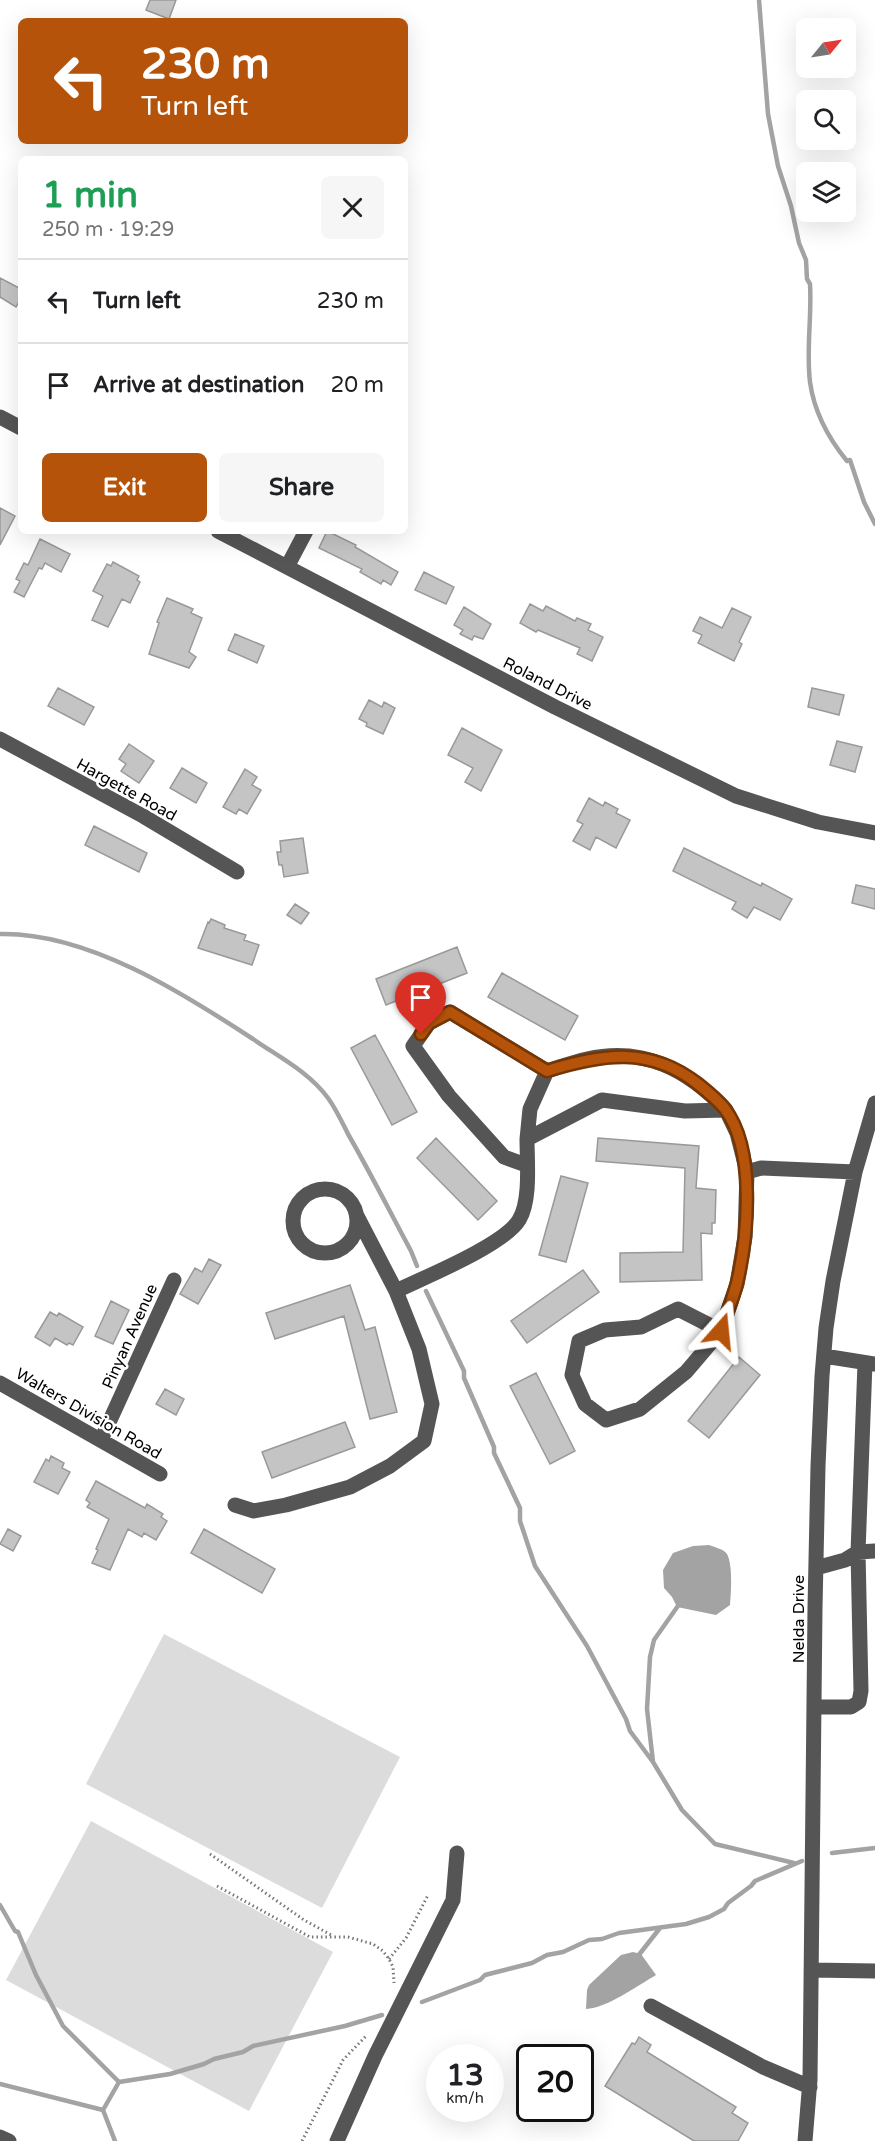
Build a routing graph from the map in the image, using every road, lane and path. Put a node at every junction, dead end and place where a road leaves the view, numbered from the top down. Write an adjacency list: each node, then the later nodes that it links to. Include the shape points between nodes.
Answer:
1 (0, 417): 2 (street)
2 (18, 426)
3 (224, 534): 5 (street, Roland Drive)
4 (304, 534): 5 (street)
5 (287, 567): 7 (street, Roland Drive, via 545,702 736,796 818,822)
6 (0, 739): 8 (street, Hargette Road)
7 (875, 833)
8 (237, 872)
9 (547, 1071): 11 (street, via 588,1058 629,1056 666,1064 690,1077); 12 (street, via 530,1109); 13 (street, via 450,1012 429,1023 413,1046 449,1096 504,1157)
10 (875, 1103): 15 (street, Nelda Drive)
11 (726, 1110): 12 (street, via 685,1111 603,1100); 14 (street, via 738,1133)
12 (527, 1139): 13 (street)
13 (526, 1165): 18 (street, via 526,1197 519,1220 499,1240)
14 (747, 1172): 15 (street, via 761,1168); 19 (street, via 746,1237)
15 (855, 1172): 20 (street, Nelda Drive, via 833,1281)
16 (357, 1216): 16 (street, via 354,1206 340,1192 320,1189 310,1192 296,1206 294,1227 304,1246 325,1253 346,1246 353,1238); 18 (street)
17 (174, 1280): 23 (street, Pinyan Avenue)
18 (396, 1291): 25 (street, via 419,1349 432,1404 424,1441 390,1466 350,1487 254,1511)
19 (721, 1331): 19 (street, via 686,1372 640,1409 606,1420 585,1404 572,1375 579,1341 605,1330 641,1327 678,1309)
20 (824, 1356): 21 (street); 28 (street, Nelda Drive)
21 (870, 1364): 27 (street)
22 (0, 1383): 23 (street, Walters Division Road)
23 (101, 1440): 24 (street, Walters Division Road)
24 (160, 1474)
25 (235, 1505)
26 (875, 1551): 27 (street)
27 (858, 1552): 28 (street); 29 (street, via 859,1702 850,1707)
28 (816, 1568): 29 (street, Nelda Drive)
29 (815, 1707): 36 (street, Nelda Drive)
30 (457, 1853): 45 (street, via 453,1900)
31 (210, 1854): 34 (path, via 303,1920)
32 (217, 1886): 34 (path, via 310,1936)
33 (428, 1894): 35 (path, via 406,1938)
34 (334, 1936): 35 (path, via 362,1939)
35 (389, 1959): 38 (path)
36 (812, 1970): 37 (street); 41 (street, Nelda Drive)
37 (875, 1971)
38 (394, 1986)
39 (651, 2006): 41 (street, via 763,2067)
40 (372, 2030): 44 (path, via 343,2060)
41 (810, 2087): 46 (street, Nelda Drive)
42 (0, 2138): 43 (street)
43 (9, 2141)
44 (302, 2141)
45 (337, 2141)
46 (805, 2141)

